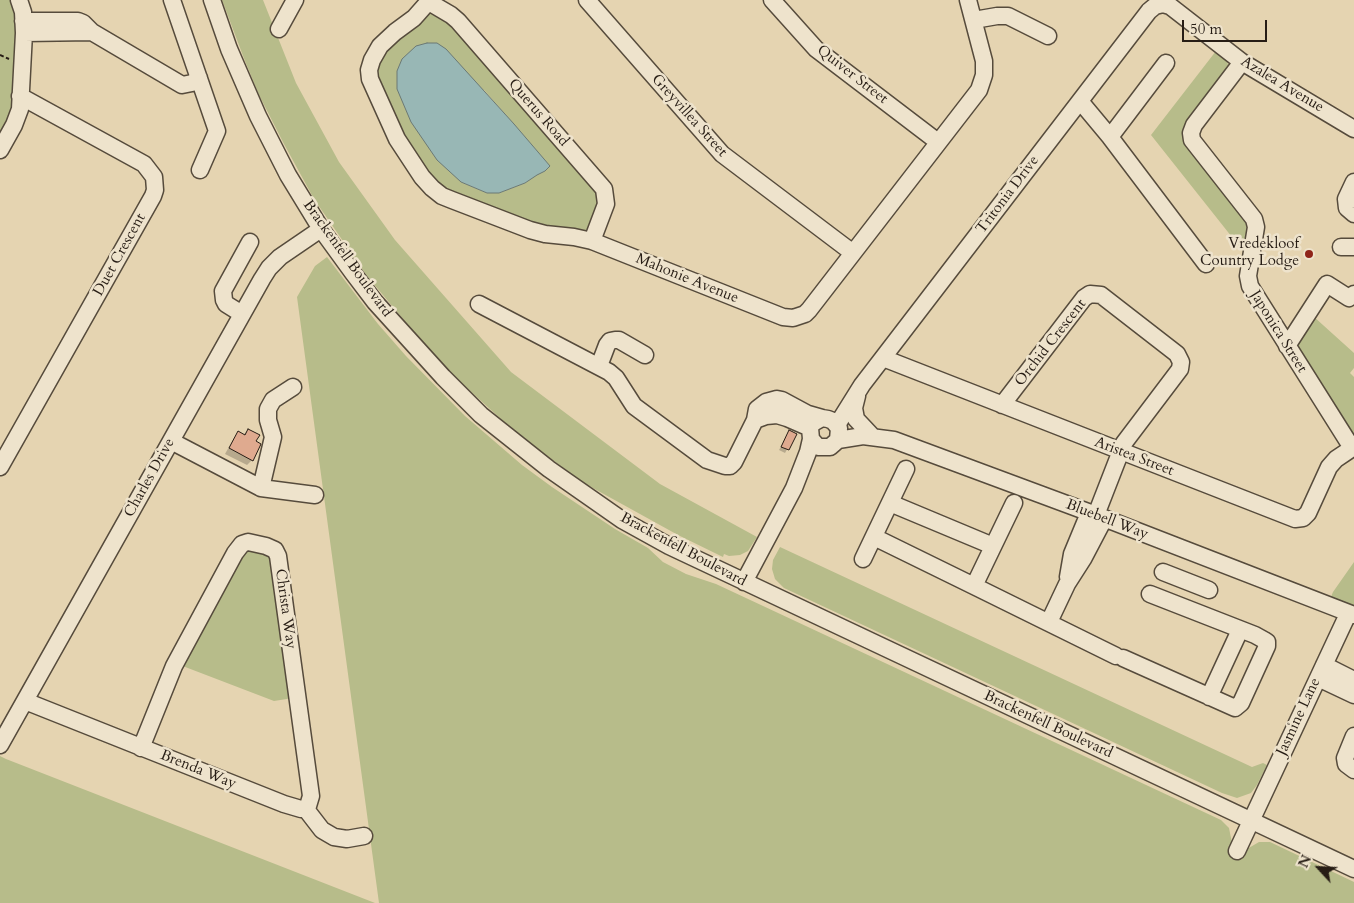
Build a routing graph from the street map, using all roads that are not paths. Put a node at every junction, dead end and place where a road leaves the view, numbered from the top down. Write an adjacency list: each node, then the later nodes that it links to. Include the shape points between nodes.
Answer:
1 (19, 0): 11 (street)
2 (172, 0): 16 (street)
3 (212, 0): 26 (street, Brackenfell Boulevard, via 258,116 288,175)
4 (295, 0): 12 (street)
5 (587, 0): 29 (street, Greyvillea Street, via 722,154)
6 (772, 0): 21 (street, Quiver Street, via 816,49)
7 (968, 0): 10 (street, Mahonie Avenue)
8 (430, 1): 27 (street, Querus Road, via 458,21 604,189 606,204); 27 (street, Mahonie Avenue, via 380,46 369,70 397,139 422,177 442,196 530,230)
9 (1163, 4): 14 (street, Azalea Avenue, via 1173,8); 18 (street, Tritonia Drive, via 1149,11)
10 (974, 20): 13 (street, via 1008,16); 21 (street, Mahonie Avenue, via 984,61 982,83)
11 (24, 27): 16 (street, via 92,32 182,85); 17 (street)
12 (279, 29)
13 (1048, 36)
14 (1242, 62): 19 (street, Azalea Avenue); 34 (street, Japonica Street, via 1194,126 1191,136 1254,219 1256,232 1248,276 1250,286)
15 (1166, 63): 20 (street)
16 (199, 78): 23 (street, via 217,131)
17 (20, 96): 22 (street, via 17,120); 46 (street, Duet Crescent, via 144,164 152,172 155,190)
18 (1080, 101): 20 (street); 36 (street, Tritonia Drive)
19 (1354, 129)
20 (1110, 137): 30 (street)
21 (938, 142): 29 (street, Mahonie Avenue)
22 (0, 150)
23 (200, 170)
24 (1354, 182): 25 (street, via 1346,200 1347,208)
25 (1354, 214)
26 (321, 228): 33 (street, Charles Drive, via 269,268); 57 (street, Brackenfell Boulevard, via 374,302 407,340 481,415 513,442 622,520)
27 (592, 241): 29 (street, Mahonie Avenue, via 788,318 809,310)
28 (250, 242): 33 (street, via 223,291 226,304)
29 (853, 253)
30 (1206, 264)
31 (1354, 294): 34 (street, via 1349,298 1327,284)
32 (479, 304): 37 (street)
33 (242, 314): 43 (street, Charles Drive)
34 (1287, 346): 44 (street, Japonica Street)
35 (645, 355): 37 (street, via 619,340 610,341)
36 (882, 358): 39 (street, Tritonia Drive); 40 (street, Aristea Street)
37 (599, 366): 41 (street, via 616,378 634,406 708,460 725,466 734,462 755,420 766,416 777,415)
38 (293, 387): 48 (street, via 273,400 268,409 273,437)
39 (859, 388): 41 (street, Tritonia Drive); 42 (street, via 854,414)
40 (1002, 405): 45 (street, Aristea Street); 45 (street, Orchid Crescent, via 1084,298 1090,294 1101,295 1177,354 1181,362 1178,373 1124,443)
41 (827, 431): 42 (street); 57 (street, Tritonia Drive, via 808,452 794,488)
42 (867, 436): 52 (street, Bluebell Way, via 894,440)
43 (171, 441): 48 (street); 68 (street, Charles Drive)
44 (1353, 448): 45 (street, Aristea Street, via 1336,458 1329,467 1308,513 1303,518 1294,519)
45 (1121, 452): 52 (street)
46 (0, 467)
47 (906, 469): 50 (street)
48 (261, 488): 49 (street)
49 (314, 496)
50 (890, 502): 53 (street); 54 (street)
51 (1014, 503): 54 (street)
52 (1096, 516): 61 (street, Bluebell Way); 62 (street, via 1072,554 1067,584)
53 (874, 537): 55 (street); 58 (street)
54 (993, 546): 58 (street)
55 (863, 559)
56 (1163, 572): 60 (street, via 1204,588)
57 (744, 582): 74 (street, Brackenfell Boulevard)
58 (974, 586): 62 (street)
59 (1150, 594): 60 (street)
60 (1190, 610): 63 (street)
61 (1351, 614): 64 (street, Jasmine Lane)
62 (1049, 622): 67 (street)
63 (1240, 630): 67 (street); 67 (street, via 1267,642 1241,703 1236,708)
64 (1321, 672): 65 (street); 66 (street); 74 (street, Jasmine Lane)
65 (1354, 680)
66 (1354, 695)
67 (1209, 697)
68 (24, 701): 70 (street, Charles Drive); 71 (street, Brenda Way)
69 (1354, 736): 72 (street, via 1345,758 1346,764)
70 (0, 745)
71 (141, 748): 73 (street, Brenda Way, via 284,804); 73 (street, Christa Way, via 174,666 235,553 248,542 266,546 278,556 311,796)
72 (1354, 770)
73 (305, 808): 75 (street, via 328,835 347,839)
74 (1251, 820): 76 (street, Jasmine Lane); 77 (street, Brackenfell Boulevard)
75 (364, 836)
76 (1236, 851)
77 (1354, 869)

